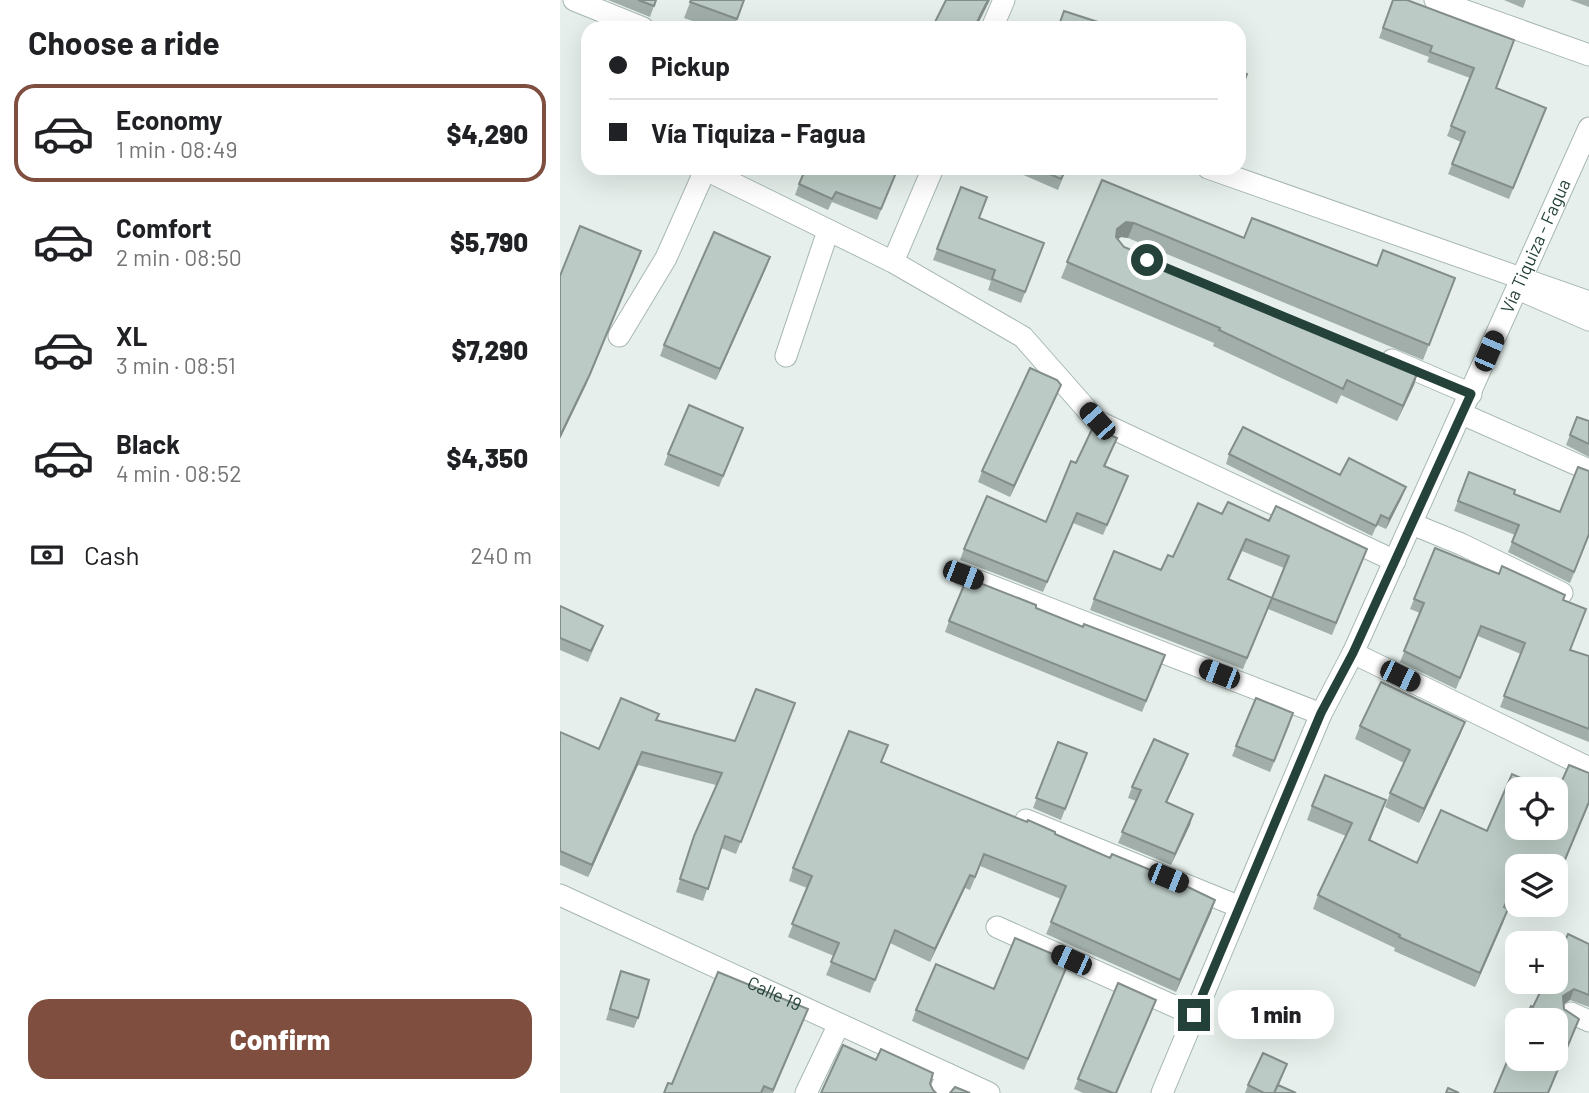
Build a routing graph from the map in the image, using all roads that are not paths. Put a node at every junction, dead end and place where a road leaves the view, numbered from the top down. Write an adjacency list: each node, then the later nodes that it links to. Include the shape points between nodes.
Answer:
1 (574, 0): 4 (street)
2 (1004, 0): 5 (street)
3 (1436, 0): 6 (street)
4 (626, 21)
5 (995, 21)
6 (1589, 55)
7 (1589, 128): 14 (street, Vía Tiquiza - Fagua)
8 (703, 175): 17 (street, via 666,258)
9 (718, 175): 12 (street)
10 (930, 175): 13 (street)
11 (1228, 175): 14 (street)
12 (828, 231): 13 (street); 19 (street)
13 (893, 262): 24 (street, via 1023,337 1097,421)
14 (1518, 283): 15 (street); 16 (street); 20 (street, Vía Tiquiza - Fagua)
15 (1589, 302)
16 (1589, 320)
17 (620, 336)
18 (1369, 351): 20 (street)
19 (786, 356)
20 (1471, 394): 21 (street, Vía Tiquiza - Fagua)
21 (1462, 414): 22 (street); 23 (street, Vía Tiquiza - Fagua)
22 (1589, 470)
23 (1412, 524): 24 (street, Vía Tiquiza - Fagua); 26 (street)
24 (1395, 561): 27 (street, Vía Tiquiza - Fagua)
25 (963, 575): 28 (street)
26 (1562, 593)
27 (1353, 653): 28 (street, Vía Tiquiza - Fagua); 29 (street)
28 (1321, 713): 32 (street, Vía Tiquiza - Fagua)
29 (1589, 768)
30 (1026, 820): 32 (street)
31 (560, 895): 35 (street, Calle 19)
32 (1240, 907): 34 (street, Vía Tiquiza - Fagua)
33 (997, 927): 34 (street)
34 (1194, 1015): 39 (street, Vía Tiquiza - Fagua)
35 (839, 1024): 36 (street, Calle 19); 37 (street)
36 (944, 1084): 38 (street, Calle 19)
37 (806, 1093)
38 (989, 1093)
39 (1162, 1093)

